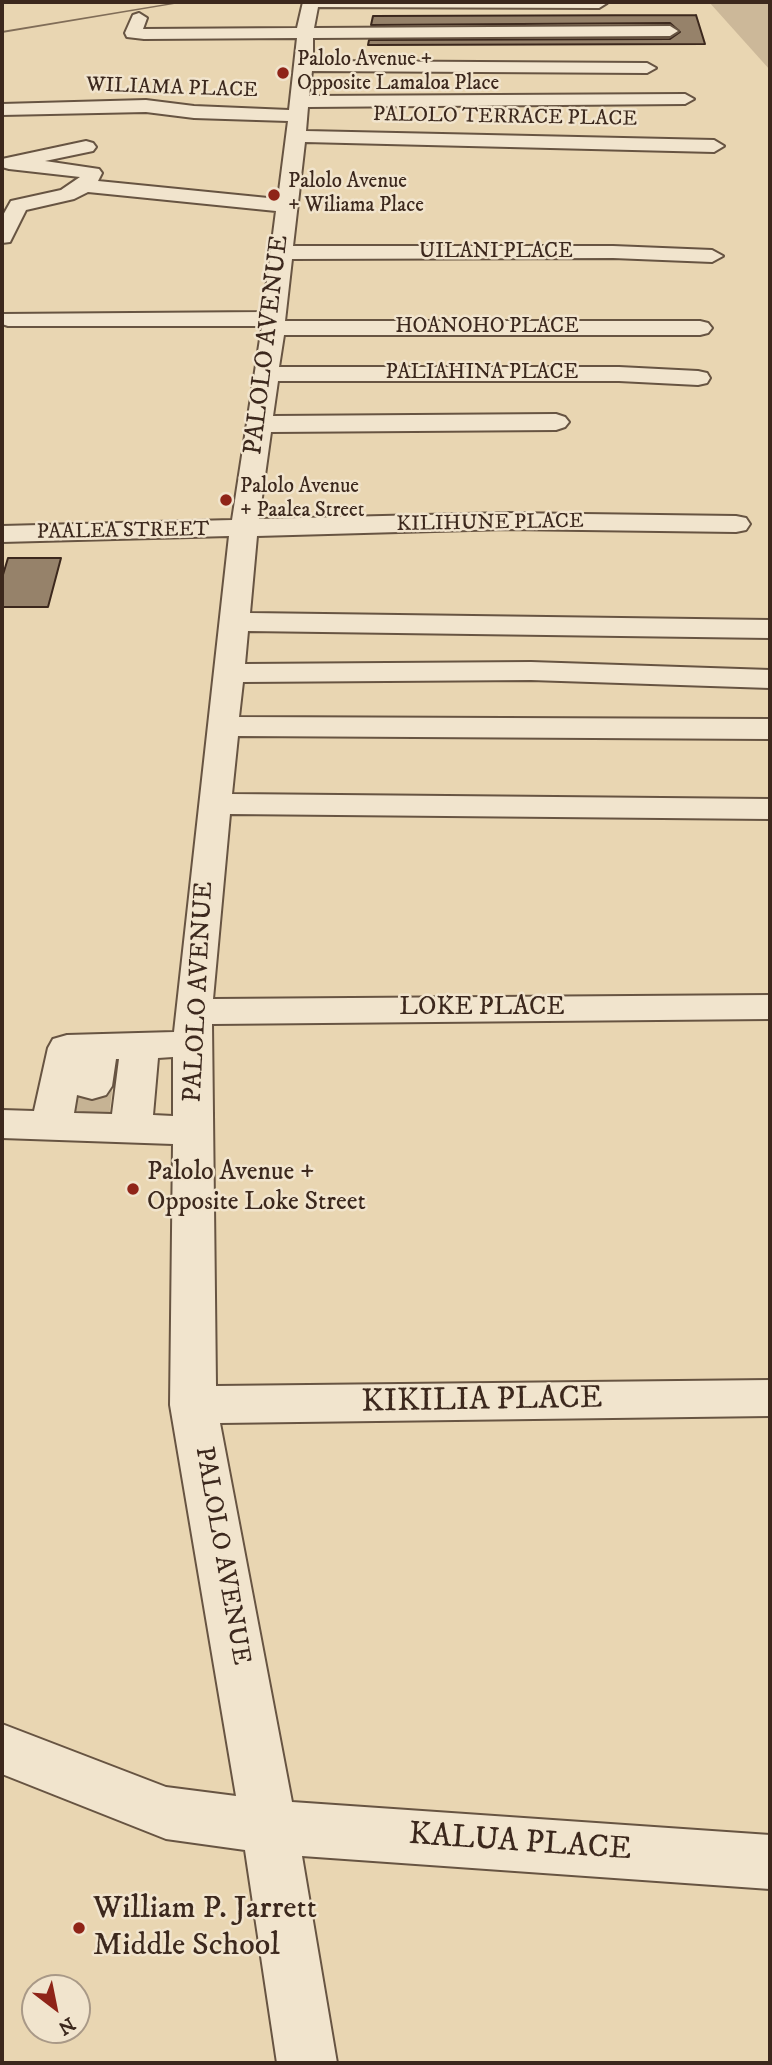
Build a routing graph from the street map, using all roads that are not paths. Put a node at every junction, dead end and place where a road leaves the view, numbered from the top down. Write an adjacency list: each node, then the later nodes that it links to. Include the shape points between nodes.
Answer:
1 (599, 3): 4 (street)
2 (139, 18): 4 (street, via 133,33)
3 (670, 31): 4 (street)
4 (303, 65): 5 (street); 6 (street); 7 (street, WILIAMA PLACE, via 194,113 146,106); 8 (street, PALOLO TERRACE PLACE); 12 (street, PALOLO AVENUE)
5 (647, 68)
6 (685, 99)
7 (2, 109)
8 (714, 146)
9 (86, 147): 10 (street, via 9,163 92,173)
10 (85, 186): 11 (street, via 67,195); 12 (street)
11 (10, 203): 13 (street)
12 (286, 206): 14 (street, PALOLO AVENUE)
13 (2, 237)
14 (280, 253): 15 (street, UILANI PLACE); 17 (street, PALOLO AVENUE)
15 (712, 256)
16 (8, 319): 17 (street, HOANOHO PLACE)
17 (273, 323): 18 (street, HOANOHO PLACE); 19 (street, PALOLO AVENUE)
18 (700, 328)
19 (266, 374): 20 (street, PALIAHINA PLACE); 22 (street, PALOLO AVENUE)
20 (698, 378)
21 (556, 422): 22 (street, PALIAHINA PLACE)
22 (259, 424): 24 (street, PALOLO AVENUE)
23 (736, 524): 24 (street, KILIHUNE PLACE, via 506,521)
24 (244, 530): 25 (street, PAALEA STREET); 26 (street, PALOLO AVENUE)
25 (2, 534)
26 (234, 622): 27 (street); 28 (street, PALOLO AVENUE)
27 (770, 629)
28 (230, 673): 29 (street, via 531,671); 30 (street, PALOLO AVENUE)
29 (770, 679)
30 (223, 726): 31 (street); 32 (street, PALOLO AVENUE)
31 (770, 729)
32 (214, 804): 33 (street); 35 (street, PALOLO AVENUE)
33 (770, 809)
34 (770, 1007): 35 (street, LOKE PLACE)
35 (193, 1028): 36 (street, LOKE PLACE); 41 (street, PALOLO AVENUE)
36 (141, 1045): 37 (street, LOKE PLACE); 40 (street)
37 (98, 1047): 38 (street); 38 (street, LOKE PLACE, via 67,1048)
38 (80, 1113): 39 (street); 40 (street)
39 (2, 1124)
40 (131, 1128): 41 (street)
41 (193, 1131): 43 (street, PALOLO AVENUE)
42 (770, 1398): 43 (street, KIKILIA PLACE)
43 (193, 1405): 45 (street, PALOLO AVENUE)
44 (2, 1749): 45 (street, KALUA PLACE, via 166,1812)
45 (269, 1827): 46 (street, KALUA PLACE); 47 (street, PALOLO AVENUE)
46 (770, 1862)
47 (307, 2063)

